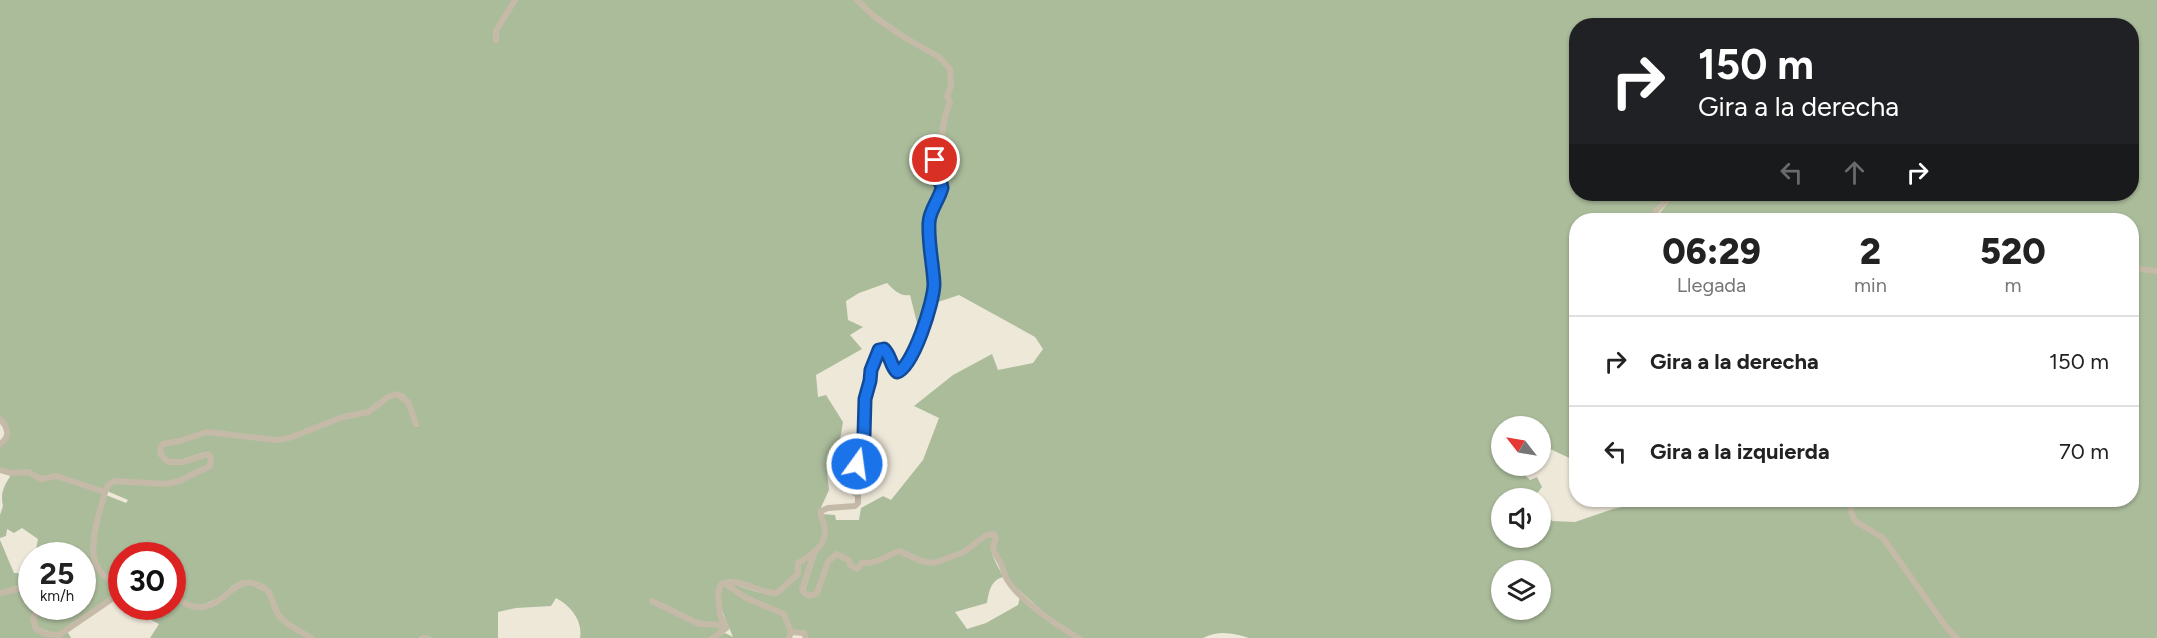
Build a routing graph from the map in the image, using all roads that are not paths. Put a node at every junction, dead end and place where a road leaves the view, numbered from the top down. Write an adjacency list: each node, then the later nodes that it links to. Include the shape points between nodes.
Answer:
1 (515, 0): 3 (street, via 496,31)
2 (857, 0): 14 (street, via 876,18 939,57 950,69 950,102 941,136 947,164 934,161 935,177 942,188 929,220 934,286 930,304 904,368 897,372 884,349 875,357 856,465 843,477 847,487 858,495 858,503 821,512 824,541)
3 (496, 40)
4 (1666, 201): 5 (street)
5 (1655, 213)
6 (2139, 269): 7 (street)
7 (2157, 271)
8 (0, 419): 10 (street, via 8,434)
9 (416, 424): 12 (street, via 408,402 397,394 368,412 343,417 289,438 207,432 163,444 160,449 168,462 184,462 208,454 210,466 166,484 114,481)
10 (0, 444)
11 (0, 470): 12 (street, via 27,472 41,478 56,476)
12 (105, 492): 15 (street, via 92,543 93,558)
13 (1851, 507): 29 (street, via 1855,521 1883,538)
14 (814, 554): 16 (street, via 798,562 798,574 777,593 765,593 736,581); 28 (street, via 802,589 810,596 819,590 828,562 836,554 857,569 862,563 881,561 899,551 934,563 964,552 986,535 994,534 992,551 1002,564 1008,583 1047,619)
15 (108, 579)
16 (724, 582): 23 (street, via 718,592 720,615); 24 (street, via 746,598 784,614)
17 (18, 588): 18 (street)
18 (0, 593)
19 (652, 601): 23 (street, via 698,623)
20 (186, 604): 25 (street, via 203,607 224,597 233,587 250,582 269,592 286,623)
21 (34, 620): 22 (street, via 36,628 46,634 59,635)
22 (81, 620)
23 (726, 628): 26 (street)
24 (790, 635): 27 (street, via 804,633)
25 (311, 638)
26 (713, 638)
27 (806, 638)
28 (1078, 638)
29 (1957, 638)

